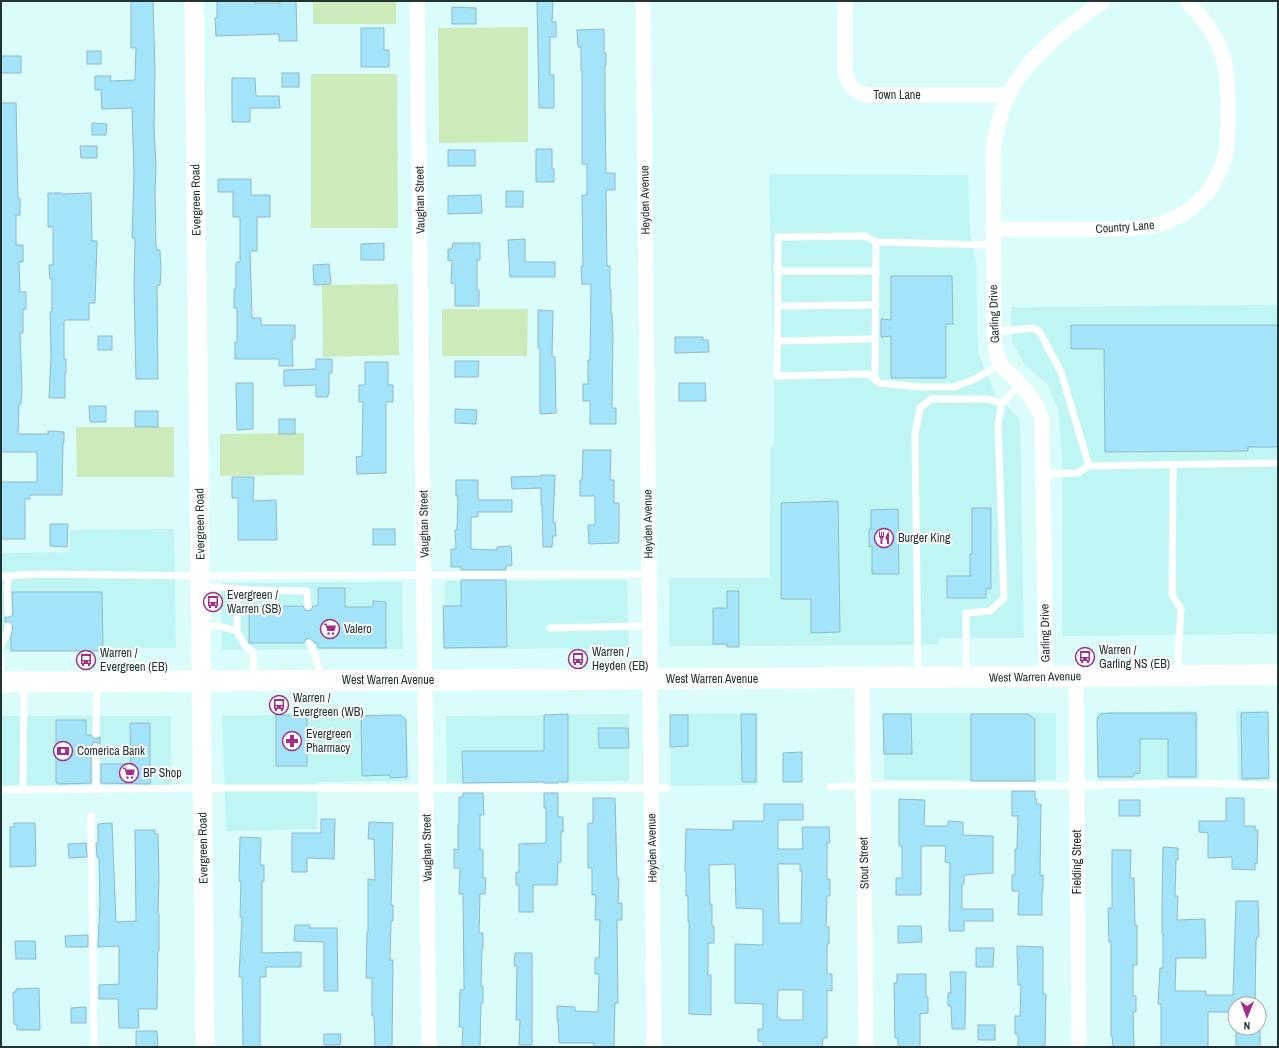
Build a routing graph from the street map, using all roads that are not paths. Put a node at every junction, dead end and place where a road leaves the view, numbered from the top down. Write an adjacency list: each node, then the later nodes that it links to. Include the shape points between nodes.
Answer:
1 (194, 1): 30 (street, Evergreen Road)
2 (418, 1): 29 (street, Vaughan Street)
3 (643, 1): 26 (street, Heyden Avenue)
4 (845, 1): 7 (street, Town Lane, via 845,72 854,90 867,95)
5 (1103, 1): 7 (street, Garling Drive, via 1048,45 1025,70)
6 (1187, 1): 8 (street, Country Lane, via 1210,29 1218,44 1224,60 1228,86 1227,144 1223,163 1215,182 1203,198 1174,219 1155,226)
7 (1009, 95): 8 (street, Garling Drive, via 998,124 993,150)
8 (992, 229): 10 (street, Garling Drive)
9 (876, 242): 10 (lane); 11 (lane, via 865,236 778,236); 12 (lane)
10 (993, 245): 15 (street, Garling Drive)
11 (778, 271): 12 (lane); 14 (lane)
12 (876, 271): 13 (lane)
13 (876, 305): 14 (lane); 16 (lane)
14 (777, 306): 17 (lane)
15 (993, 332): 18 (street, Garling Drive, via 995,351); 24 (lane, via 1033,328 1039,331 1061,372)
16 (876, 339): 17 (lane); 19 (lane)
17 (777, 341): 19 (lane, via 777,376 868,374)
18 (1001, 364): 19 (lane, via 975,379 954,387 920,387 880,383); 20 (street, Garling Drive)
19 (875, 380)
20 (1020, 384): 21 (lane); 25 (street, Garling Drive, via 1033,398 1042,420)
21 (1003, 403): 46 (lane, via 998,424 1004,598 990,612 966,613); 49 (lane, via 986,399 931,399 920,408 915,434)
22 (1278, 463): 23 (lane)
23 (1173, 465): 24 (lane); 45 (lane, via 1172,595 1181,609)
24 (1089, 466): 25 (lane, via 1077,473)
25 (1042, 474): 47 (street, Garling Drive)
26 (649, 574): 29 (lane); 36 (street, Heyden Avenue)
27 (9, 575): 28 (lane); 30 (lane, via 116,574); 33 (lane)
28 (1, 576)
29 (425, 576): 30 (lane); 52 (street, Vaughan Street)
30 (200, 581): 31 (lane); 35 (street, Evergreen Road)
31 (238, 589): 32 (lane, via 307,592); 38 (lane)
32 (308, 606)
33 (8, 613)
34 (8, 626): 40 (lane)
35 (201, 626): 38 (lane, via 219,626); 54 (street, Evergreen Road)
36 (650, 626): 37 (lane); 50 (street, Heyden Avenue)
37 (550, 628)
38 (237, 631): 55 (lane, via 245,646 253,652)
39 (309, 643): 51 (lane)
40 (1, 646)
41 (123, 652): 53 (lane)
42 (1, 656): 56 (lane)
43 (1278, 675): 45 (main road, West Warren Avenue)
44 (1076, 676): 45 (main road, West Warren Avenue); 47 (main road, West Warren Avenue); 61 (street, Fielding Street)
45 (1177, 676)
46 (966, 677): 47 (main road, West Warren Avenue); 49 (main road, West Warren Avenue)
47 (1046, 677)
48 (862, 678): 49 (main road, West Warren Avenue); 50 (main road, West Warren Avenue); 62 (street, Stout Street)
49 (918, 678)
50 (650, 679): 52 (main road, West Warren Avenue); 67 (street, Heyden Avenue)
51 (323, 680): 52 (main road, West Warren Avenue); 55 (main road, West Warren Avenue)
52 (426, 680): 64 (street, Vaughan Street)
53 (124, 681): 54 (main road, West Warren Avenue); 58 (main road, West Warren Avenue)
54 (202, 681): 55 (main road, West Warren Avenue); 66 (street, Evergreen Road)
55 (254, 681)
56 (2, 682): 57 (main road, West Warren Avenue)
57 (24, 682): 58 (main road, West Warren Avenue); 71 (lane)
58 (97, 682): 59 (lane)
59 (96, 734)
60 (96, 747): 69 (lane)
61 (1076, 785): 62 (lane); 63 (lane); 78 (street, Fielding Street)
62 (863, 786): 65 (lane); 77 (street, Stout Street)
63 (1278, 786)
64 (427, 787): 66 (lane); 67 (lane); 75 (street, Vaughan Street)
65 (830, 787)
66 (203, 788): 69 (lane); 74 (street, Evergreen Road)
67 (651, 788): 68 (lane); 76 (street, Heyden Avenue)
68 (667, 788)
69 (96, 789): 71 (lane)
70 (1, 790): 71 (lane)
71 (23, 790)
72 (91, 816): 73 (lane)
73 (94, 1047)
74 (205, 1047)
75 (430, 1047)
76 (654, 1047)
77 (866, 1047)
78 (1078, 1047)

